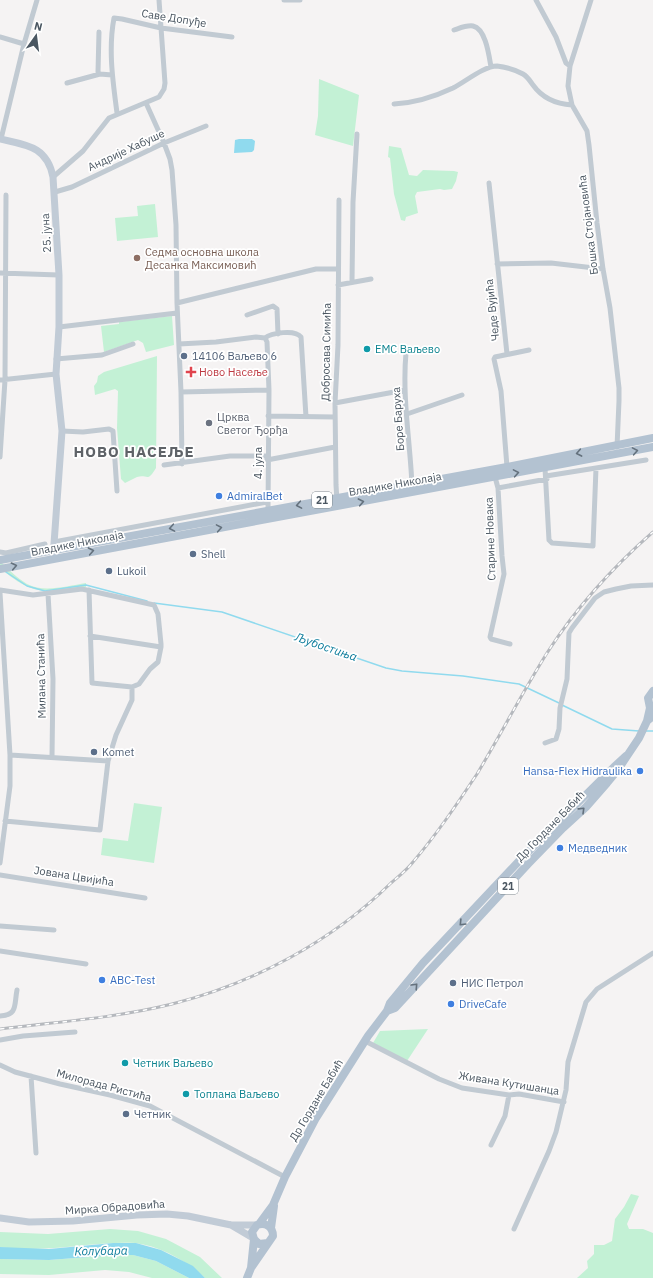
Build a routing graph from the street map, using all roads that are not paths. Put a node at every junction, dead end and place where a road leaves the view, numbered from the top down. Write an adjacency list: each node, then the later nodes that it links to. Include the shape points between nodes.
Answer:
1 (37, 0): 12 (street)
2 (160, 0): 7 (street)
3 (284, 0): 4 (street)
4 (300, 0)
5 (536, 0): 13 (street, via 556,37 566,63)
6 (591, 0): 13 (street, Бошка Стојановића)
7 (161, 28): 11 (street, Саве Допуђе); 16 (street, Саве Допуђе, via 114,18 111,41); 18 (street, via 164,89 159,97)
8 (454, 30): 14 (street, via 470,26 478,28 486,43)
9 (98, 32): 15 (street)
10 (0, 37): 12 (street)
11 (232, 37)
12 (24, 44): 24 (street)
13 (570, 66): 20 (street, Бошка Стојановића, via 568,86)
14 (491, 67): 19 (street, via 443,92); 20 (street, via 521,73 547,99)
15 (100, 74): 16 (street); 17 (street)
16 (112, 75): 21 (street)
17 (67, 83)
18 (146, 102): 21 (street); 25 (street)
19 (394, 104)
20 (572, 106): 33 (street, Бошка Стојановића, via 588,134)
21 (117, 114): 26 (street, via 106,121 82,151)
22 (206, 126): 25 (street, Андрије Хабуше)
23 (357, 134): 37 (street)
24 (0, 139): 26 (street, 25. јуна, via 38,150 49,165)
25 (164, 143): 28 (street, Андрије Хабуше, via 72,187); 39 (street, via 172,170)
26 (53, 177): 28 (street, 25. јуна)
27 (489, 183): 31 (street, Чеде Вујића)
28 (55, 192): 35 (street, 25. јуна)
29 (6, 195): 34 (street)
30 (339, 200): 32 (street, Добросава Симића)
31 (498, 264): 33 (street, Чеде Вујића, via 551,263); 49 (street, Чеде Вујића)
32 (338, 269): 38 (street, Добросава Симића); 39 (street, via 316,269)
33 (603, 269): 66 (street, Бошка Стојановића, via 619,388)
34 (2, 273): 35 (street); 52 (street)
35 (59, 275): 42 (street, 25. јуна)
36 (371, 279): 37 (street)
37 (352, 282): 38 (street)
38 (338, 284): 57 (street, Добросава Симића)
39 (177, 303): 40 (street)
40 (178, 313): 42 (street); 46 (street)
41 (247, 314): 43 (street, via 276,307)
42 (59, 327): 50 (street, 25. јуна)
43 (278, 334): 44 (street); 60 (street, via 293,332 301,337)
44 (265, 338): 46 (street); 53 (street, 4. јула, via 268,346)
45 (133, 344): 50 (street, via 102,355)
46 (179, 344): 55 (street)
47 (529, 350): 49 (street)
48 (406, 353): 54 (street, Боре Баруха)
49 (507, 354): 73 (street, via 495,357 494,362 501,391)
50 (56, 359): 51 (street, 25. јуна)
51 (56, 374): 52 (street); 62 (street, 25. јуна)
52 (2, 380): 67 (street)
53 (269, 390): 55 (street); 59 (street, 4. јула)
54 (405, 390): 57 (street); 58 (street, Боре Баруха)
55 (182, 392): 70 (street)
56 (462, 395): 58 (street)
57 (335, 403): 61 (street, Добросава Симића)
58 (407, 414): 77 (street, Боре Баруха)
59 (268, 416): 60 (street); 68 (street, 4. јула)
60 (306, 417): 61 (street)
61 (335, 417): 64 (street, Добросава Симића)
62 (62, 432): 79 (street, via 110,429 113,431); 83 (street, 25. јуна)
63 (653, 438): 66 (main road, Владике Николаја / 21)
64 (335, 447): 68 (street); 80 (street, Добросава Симића)
65 (653, 447): 66 (main road, Владике Николаја / 21, one-way to 65)
66 (615, 452): 72 (street, Бошка Стојановића); 73 (main road, Владике Николаја / 21, one-way to 73); 75 (main road, Владике Николаја / 21)
67 (0, 457)
68 (268, 458): 70 (street, via 230,456); 81 (street, 4. јула)
69 (646, 460): 72 (street, Старине Новака)
70 (182, 464): 71 (street)
71 (164, 465)
72 (613, 465): 74 (street, Старине Новака)
73 (507, 467): 77 (main road, Владике Николаја / 21)
74 (596, 468): 75 (street, Старине Новака); 75 (street, via 593,546 552,543 549,540)
75 (546, 474): 76 (main road, Владике Николаја / 21, one-way to 75); 78 (street, Старине Новака)
76 (495, 477): 78 (street, Старине Новака); 80 (main road, Владике Николаја / 21, one-way to 76)
77 (412, 485): 80 (main road, Владике Николаја / 21)
78 (498, 488): 94 (street, Старине Новака, via 504,579 490,637)
79 (118, 491)
80 (338, 501): 81 (main road, Владике Николаја / 21, one-way to 81); 83 (main road, Владике Николаја / 21, one-way to 80)
81 (267, 506): 83 (main road, Владике Николаја / 21, one-way to 83)
82 (45, 544): 84 (street, via 6,553)
83 (54, 550): 85 (main road, Владике Николаја / 21)
84 (0, 552)
85 (28, 559): 86 (main road, Владике Николаја / 21); 87 (main road, Владике Николаја / 21, one-way to 85)
86 (0, 560)
87 (0, 569)
88 (653, 585): 100 (street, via 623,587 604,592 595,598 578,619 570,633 567,679 560,708 558,738)
89 (0, 590): 92 (street, via 28,595)
90 (89, 590): 92 (street, via 75,589); 93 (street); 95 (street, via 154,605 158,614)
91 (0, 593): 101 (street)
92 (48, 594): 102 (street, Милана Станића)
93 (90, 636): 95 (street); 96 (street, via 92,683)
94 (510, 644)
95 (161, 647): 96 (street, via 158,662 139,684)
96 (132, 687): 103 (street, via 132,700 116,735)
97 (653, 692): 98 (main road, 21, via 648,698)
98 (651, 709): 99 (main road, 21)
99 (649, 720): 117 (main road, Др Гордане Бабић / 21, via 617,771 586,807 528,864 395,1008 387,1011)
100 (545, 743)
101 (10, 755): 102 (street); 104 (street, via 10,786)
102 (52, 757): 103 (street)
103 (108, 761): 104 (street, via 100,830)
104 (5, 821): 105 (street)
105 (0, 863)
106 (0, 875): 107 (street, Јована Цвијића)
107 (145, 898)
108 (0, 926): 109 (street)
109 (54, 930)
110 (0, 951): 112 (street)
111 (653, 953): 121 (street, via 597,988 588,997 569,1058)
112 (86, 964)
113 (17, 990): 114 (street, via 13,1011 8,1016)
114 (0, 1016)
115 (75, 1032): 116 (street)
116 (0, 1040)
117 (365, 1041): 120 (street, Живана Кутишанца, via 451,1084); 124 (main road, Др Гордане Бабић / 21, via 316,1118)
118 (0, 1066): 119 (street, Милорада Ристића)
119 (31, 1076): 123 (street); 124 (street, Милорада Ристића, via 150,1106)
120 (509, 1095): 121 (street, Живана Кутишанца, via 519,1094); 122 (street, via 503,1120)
121 (564, 1102): 130 (street, via 549,1151)
122 (491, 1145)
123 (36, 1154)
124 (285, 1177): 125 (main road, Др Гордане Бабић / 21)
125 (274, 1205): 128 (main road, Др Гордане Бабић / 21); 129 (main road, Др Гордане Бабић / 21)
126 (0, 1218): 127 (street, Мирка Обрадовића, via 29,1222 66,1222 167,1214)
127 (231, 1225): 128 (street, Мирка Обрадовића); 131 (street, Мирка Обрадовића)
128 (258, 1225): 129 (main road, via 265,1224); 131 (main road, 21, via 252,1232)
129 (271, 1228): 132 (main road, 21, via 273,1236)
130 (514, 1229)
131 (253, 1238): 132 (main road, via 259,1244); 133 (main road, 21)
132 (268, 1243): 133 (main road, 21)
133 (249, 1274)

